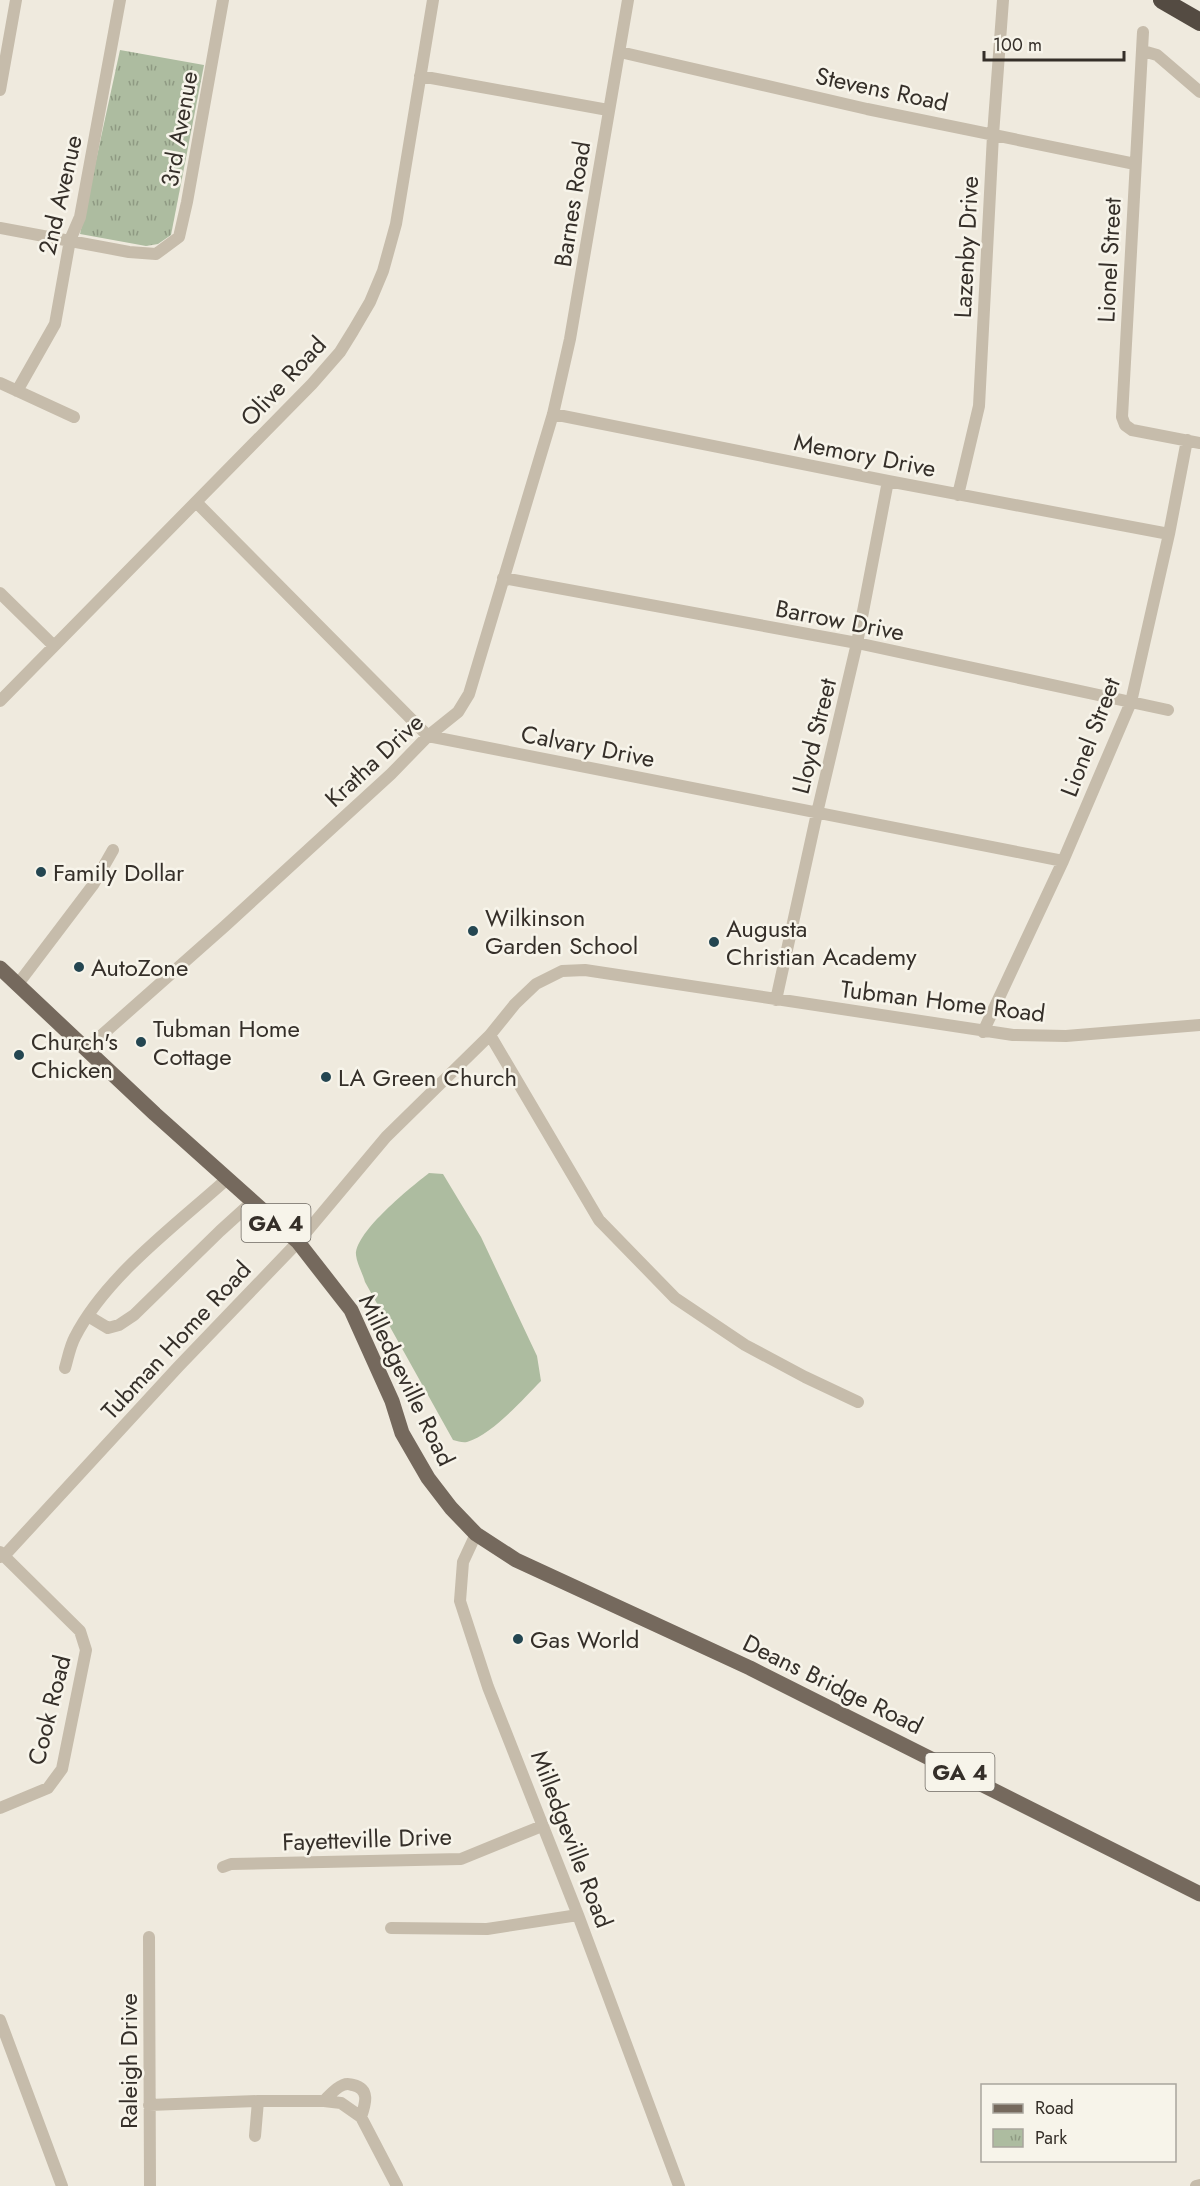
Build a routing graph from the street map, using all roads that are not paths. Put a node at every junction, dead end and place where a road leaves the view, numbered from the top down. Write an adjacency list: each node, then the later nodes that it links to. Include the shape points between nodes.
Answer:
1 (16, 0): 15 (street)
2 (120, 0): 21 (street, 2nd Avenue, via 80,217)
3 (223, 0): 21 (street, 3rd Avenue, via 179,237 156,254)
4 (433, 0): 14 (street, Olive Road)
5 (628, 0): 13 (street, Barnes Road)
6 (1003, 0): 18 (street, Lazenby Drive)
7 (1162, 0): 10 (highway)
8 (1184, 0): 9 (highway)
9 (1200, 9)
10 (1200, 22)
11 (1143, 32): 12 (street, Lionel Street)
12 (1143, 51): 16 (street, via 1157,55); 19 (street, Lionel Street)
13 (620, 52): 17 (street, Barnes Road); 18 (street, Stevens Road)
14 (420, 76): 17 (street); 29 (street, Olive Road, via 396,224 370,302 327,367)
15 (0, 90)
16 (1200, 92)
17 (608, 110): 24 (street, Barnes Road, via 572,328)
18 (993, 135): 19 (street, Stevens Road); 28 (street, Lazenby Drive, via 979,405)
19 (1135, 164): 26 (street, Lionel Street, via 1122,417 1132,430)
20 (0, 228): 21 (street)
21 (70, 240): 23 (street, 2nd Avenue, via 55,324)
22 (0, 383): 23 (street)
23 (17, 391): 25 (street)
24 (553, 414): 27 (street, Memory Drive); 31 (street, Kratha Drive)
25 (74, 417)
26 (1194, 441): 30 (street, Lionel Street)
27 (888, 481): 28 (street, Memory Drive); 33 (street, Lloyd Street)
28 (958, 495): 30 (street, Memory Drive)
29 (196, 502): 34 (street, Olive Road); 38 (street)
30 (1169, 534): 36 (street, Lionel Street)
31 (503, 578): 33 (street, Barrow Drive); 38 (street, Kratha Drive, via 469,694 458,712)
32 (0, 593): 34 (street)
33 (858, 643): 36 (street, Barrow Drive); 39 (street, Lloyd Street)
34 (54, 646): 35 (street, Olive Road)
35 (0, 701)
36 (1131, 702): 37 (street, Barrow Drive); 41 (street, Lionel Street)
37 (1168, 710)
38 (428, 736): 39 (street, Calvary Drive); 48 (street, Kratha Drive, via 391,774)
39 (817, 813): 41 (street, Calvary Drive); 44 (street, Lloyd Street)
40 (113, 850): 43 (street, via 93,885)
41 (1063, 861): 46 (street, Lionel Street)
42 (0, 968): 43 (main road, Milledgeville Road / GA 4)
43 (18, 984): 48 (main road, Milledgeville Road / GA 4)
44 (776, 1000): 46 (street, Tubman Home Road); 47 (street, Tubman Home Road, via 585,970 562,971 536,984)
45 (1200, 1025): 46 (street, Tubman Home Road, via 1065,1036)
46 (983, 1032)
47 (490, 1035): 51 (street, Tubman Home Road, via 386,1137); 54 (street, via 599,1220 675,1298 745,1345)
48 (86, 1049): 49 (main road, Milledgeville Road / GA 4)
49 (226, 1179): 50 (main road, Milledgeville Road / GA 4); 52 (street, via 138,1259)
50 (252, 1202): 51 (main road, Milledgeville Road / GA 4); 52 (street, via 119,1325 108,1328)
51 (298, 1242): 55 (main road, Milledgeville Road / GA 4, via 351,1310 392,1401 402,1433 428,1478); 56 (street, Tubman Home Road)
52 (88, 1316): 53 (street, via 74,1339)
53 (65, 1368)
54 (858, 1402)
55 (476, 1534): 58 (street, Milledgeville Road, via 463,1562 460,1601 488,1687); 60 (main road, Deans Bridge Road / GA 4, via 516,1560 750,1668)
56 (1, 1555): 57 (street, Cook Road, via 80,1631 86,1650 62,1768 48,1788)
57 (0, 1808)
58 (543, 1826): 59 (street, Fayetteville Drive, via 461,1859); 61 (street, Milledgeville Road)
59 (223, 1867)
60 (1200, 1894)
61 (578, 1915): 62 (street, via 487,1929); 74 (street, Milledgeville Road)
62 (391, 1928)
63 (148, 1936): 67 (street, Raleigh Drive)
64 (0, 2020): 71 (street)
65 (258, 2101): 66 (street); 67 (street); 69 (street)
66 (324, 2101): 68 (street, via 341,2103); 68 (street, via 342,2085 357,2085 366,2095)
67 (150, 2105): 72 (street, Raleigh Drive)
68 (361, 2117): 73 (street)
69 (255, 2136)
70 (1200, 2185): 75 (street)
71 (62, 2186)
72 (150, 2186)
73 (397, 2186)
74 (679, 2186)
75 (1196, 2186)

